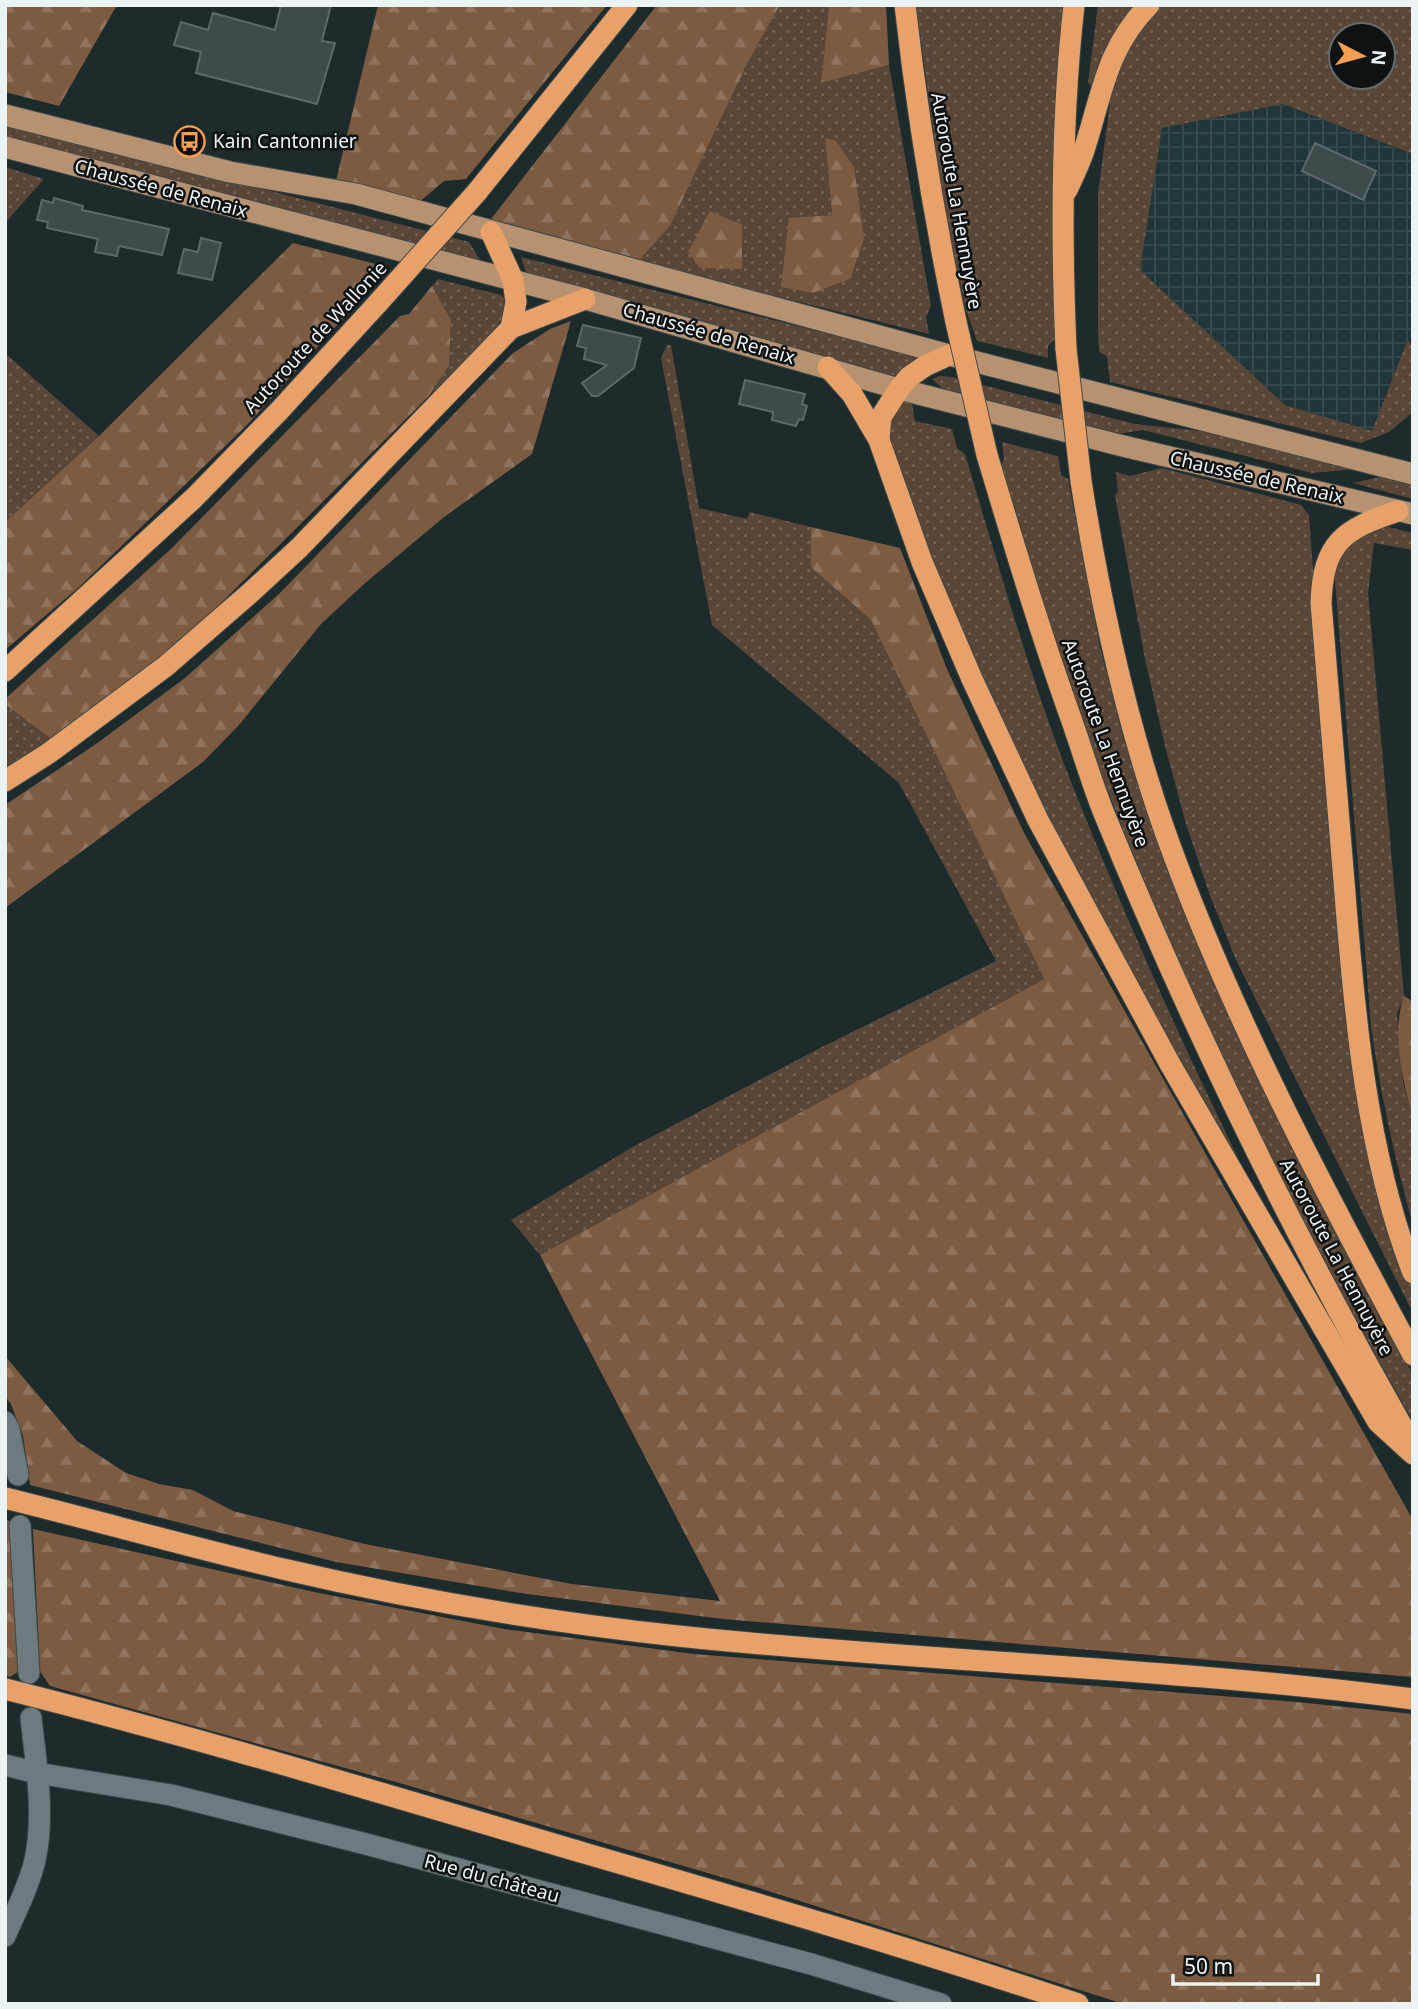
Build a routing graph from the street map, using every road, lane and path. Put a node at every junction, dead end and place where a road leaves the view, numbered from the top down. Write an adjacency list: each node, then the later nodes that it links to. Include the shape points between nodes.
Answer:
1 (627, 5): 18 (highway, Autoroute de Wallonie, bridge, via 477,192 279,411 194,498)
2 (905, 5): 23 (highway, Autoroute La Hennuyère, bridge, via 930,197 987,455 1102,809 1213,1063)
3 (1074, 5): 7 (highway, Autoroute La Hennuyère)
4 (1149, 5): 7 (highway, via 1111,59 1082,156)
5 (5, 115): 8 (main road, Chaussée de Renaix, via 230,172 356,194)
6 (5, 148): 9 (main road, Chaussée de Renaix)
7 (1062, 202): 21 (highway, Autoroute La Hennuyère, bridge, via 1066,349 1081,481 1109,634 1142,759 1167,838 1246,1030)
8 (491, 232): 9 (highway); 12 (main road, Chaussée de Renaix)
9 (513, 280): 10 (main road, Chaussée de Renaix); 11 (highway)
10 (585, 299): 11 (highway); 13 (main road, Chaussée de Renaix)
11 (512, 328): 19 (highway, via 249,594 166,666)
12 (949, 355): 14 (highway, via 909,377); 16 (main road, Chaussée de Renaix)
13 (828, 367): 14 (main road, Chaussée de Renaix); 15 (highway, via 852,394)
14 (899, 389): 15 (highway, via 881,417); 17 (main road, Chaussée de Renaix)
15 (879, 440): 24 (highway, via 922,562 972,680 1088,916 1378,1422)
16 (1413, 474)
17 (1405, 512): 20 (highway, via 1362,523 1345,535 1325,567 1321,603 1362,1055 1384,1180)
18 (5, 671)
19 (5, 781)
20 (1413, 1273)
21 (1413, 1356)
22 (5, 1422): 25 (street)
23 (1413, 1445)
24 (1413, 1454)
25 (18, 1475)
26 (5, 1498): 30 (highway, via 284,1569 548,1618 677,1636 1185,1675)
27 (20, 1526): 28 (street)
28 (29, 1673)
29 (5, 1689): 36 (highway, via 361,1786 808,1918)
30 (1413, 1699)
31 (31, 1718): 33 (street)
32 (5, 1765): 33 (street, Rue du château)
33 (37, 1773): 34 (street, via 35,1860); 35 (street, Rue du château, via 171,1795 366,1844)
34 (5, 1936)
35 (942, 2004)
36 (1078, 2004)

